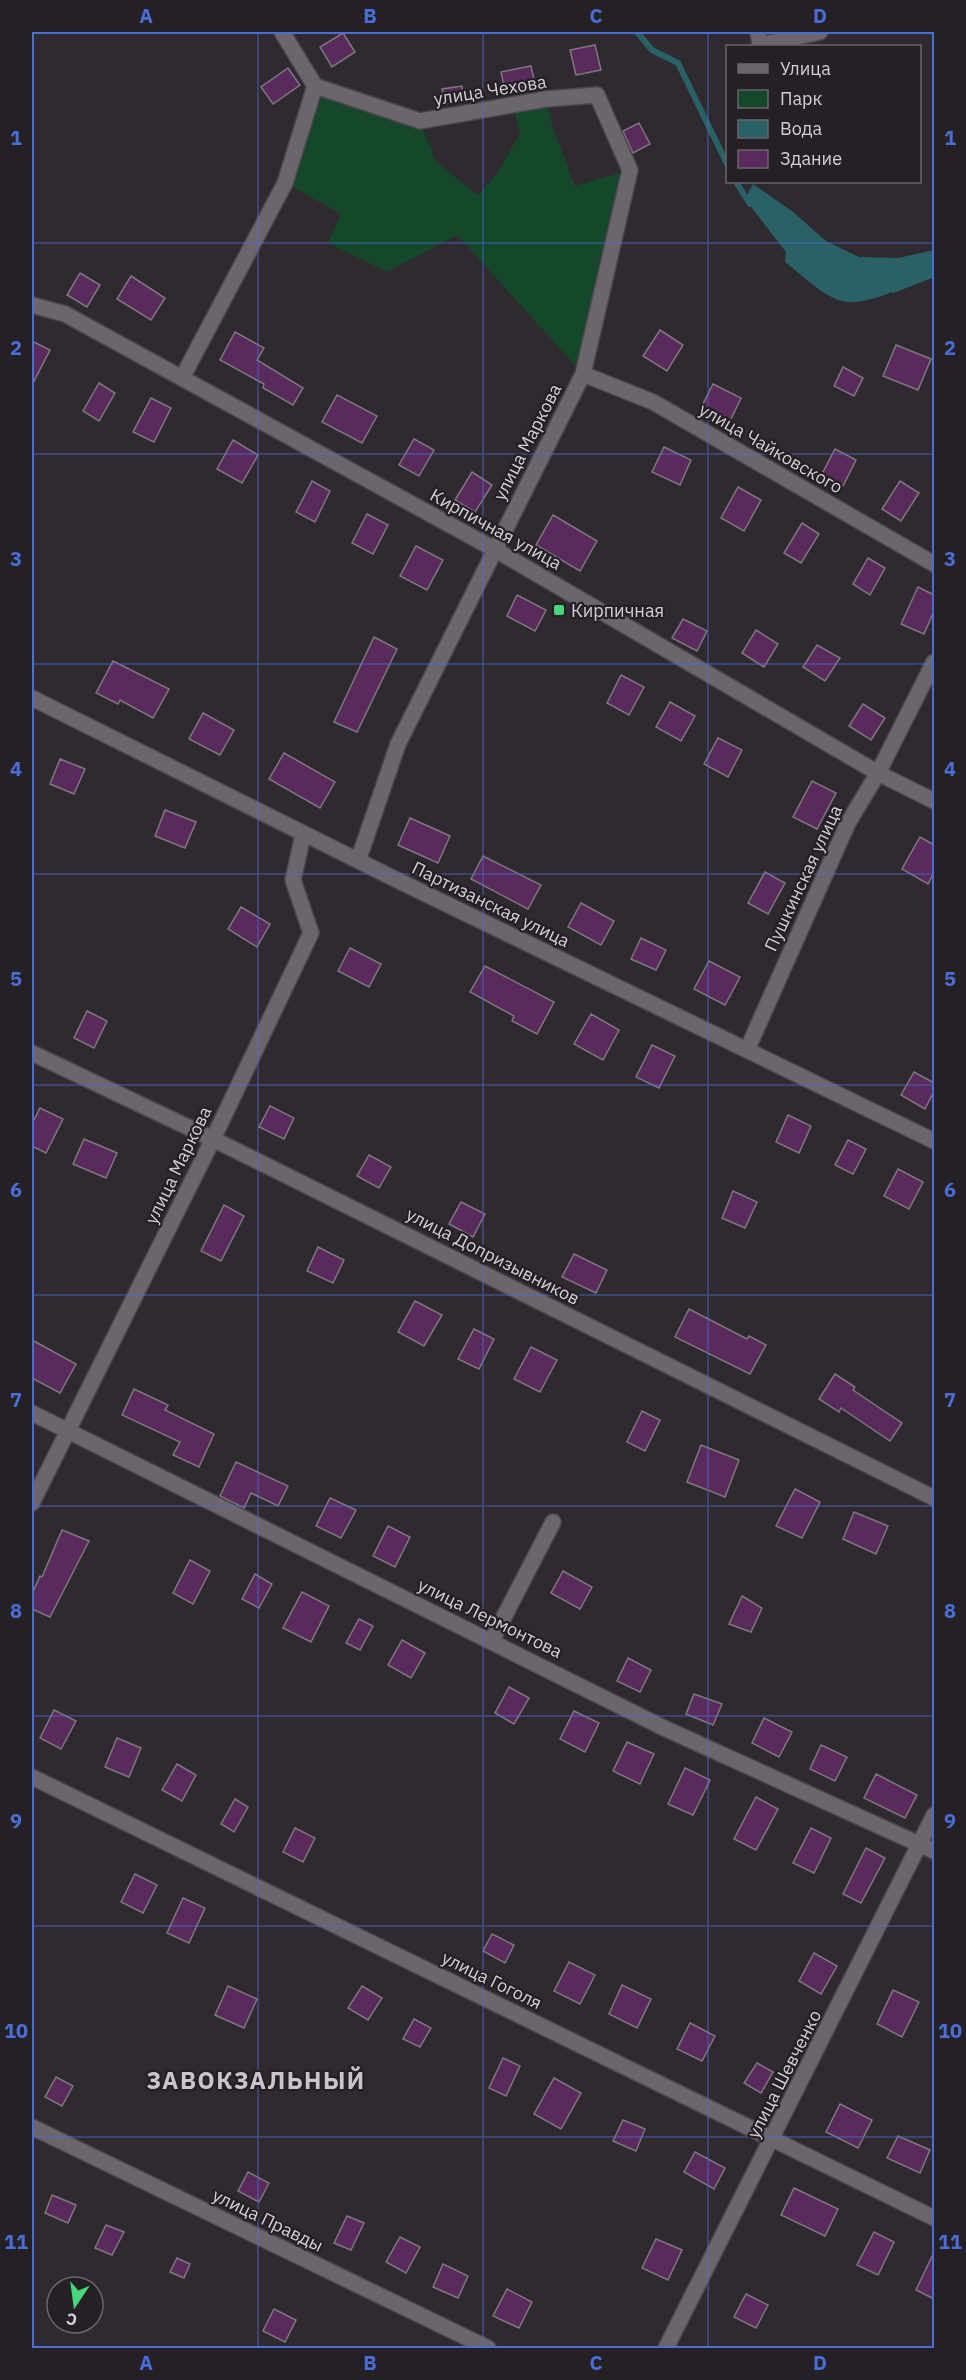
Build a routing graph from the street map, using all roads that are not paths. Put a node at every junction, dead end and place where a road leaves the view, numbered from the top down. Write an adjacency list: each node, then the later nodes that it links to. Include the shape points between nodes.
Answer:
1 (282, 32): 4 (street)
2 (820, 32): 3 (street)
3 (759, 38)
4 (315, 86): 5 (street, улица Чехова, via 420,121 546,99); 8 (street, via 285,183)
5 (597, 95): 7 (street, улица Маркова, via 630,170)
6 (32, 305): 8 (street, Кирпичная улица, via 65,314)
7 (583, 374): 9 (street, улица Маркова); 10 (street, улица Чайковского, via 652,402)
8 (182, 378): 9 (street, Кирпичная улица)
9 (494, 549): 13 (street, Кирпичная улица); 16 (street, улица Маркова, via 398,744)
10 (934, 564)
11 (934, 662): 13 (street, Пушкинская улица)
12 (32, 698): 15 (street, Партизанская улица)
13 (879, 773): 14 (street, Кирпичная улица); 17 (street, Пушкинская улица, via 848,823)
14 (934, 801)
15 (303, 835): 16 (street, Партизанская улица); 19 (street, улица Маркова, via 293,880 311,933)
16 (359, 858): 17 (street, Партизанская улица)
17 (747, 1050): 20 (street, Партизанская улица)
18 (32, 1053): 19 (street, улица Допризывников)
19 (213, 1139): 22 (street, улица Маркова); 23 (street, улица Допризывников)
20 (934, 1141)
21 (32, 1413): 22 (street, улица Лермонтова)
22 (69, 1432): 24 (street, улица Маркова); 26 (street, улица Лермонтова)
23 (934, 1498)
24 (32, 1503)
25 (553, 1522): 26 (street)
26 (492, 1640): 29 (street, улица Лермонтова, via 664,1728)
27 (32, 1777): 32 (street, улица Гоголя)
28 (934, 1815): 29 (street, улица Шевченко)
29 (920, 1845): 30 (street, улица Лермонтова); 32 (street, улица Шевченко)
30 (934, 1851)
31 (32, 2127): 34 (street, улица Правды)
32 (774, 2139): 33 (street, улица Гоголя); 35 (street, улица Шевченко)
33 (934, 2218)
34 (489, 2349)
35 (666, 2349)

